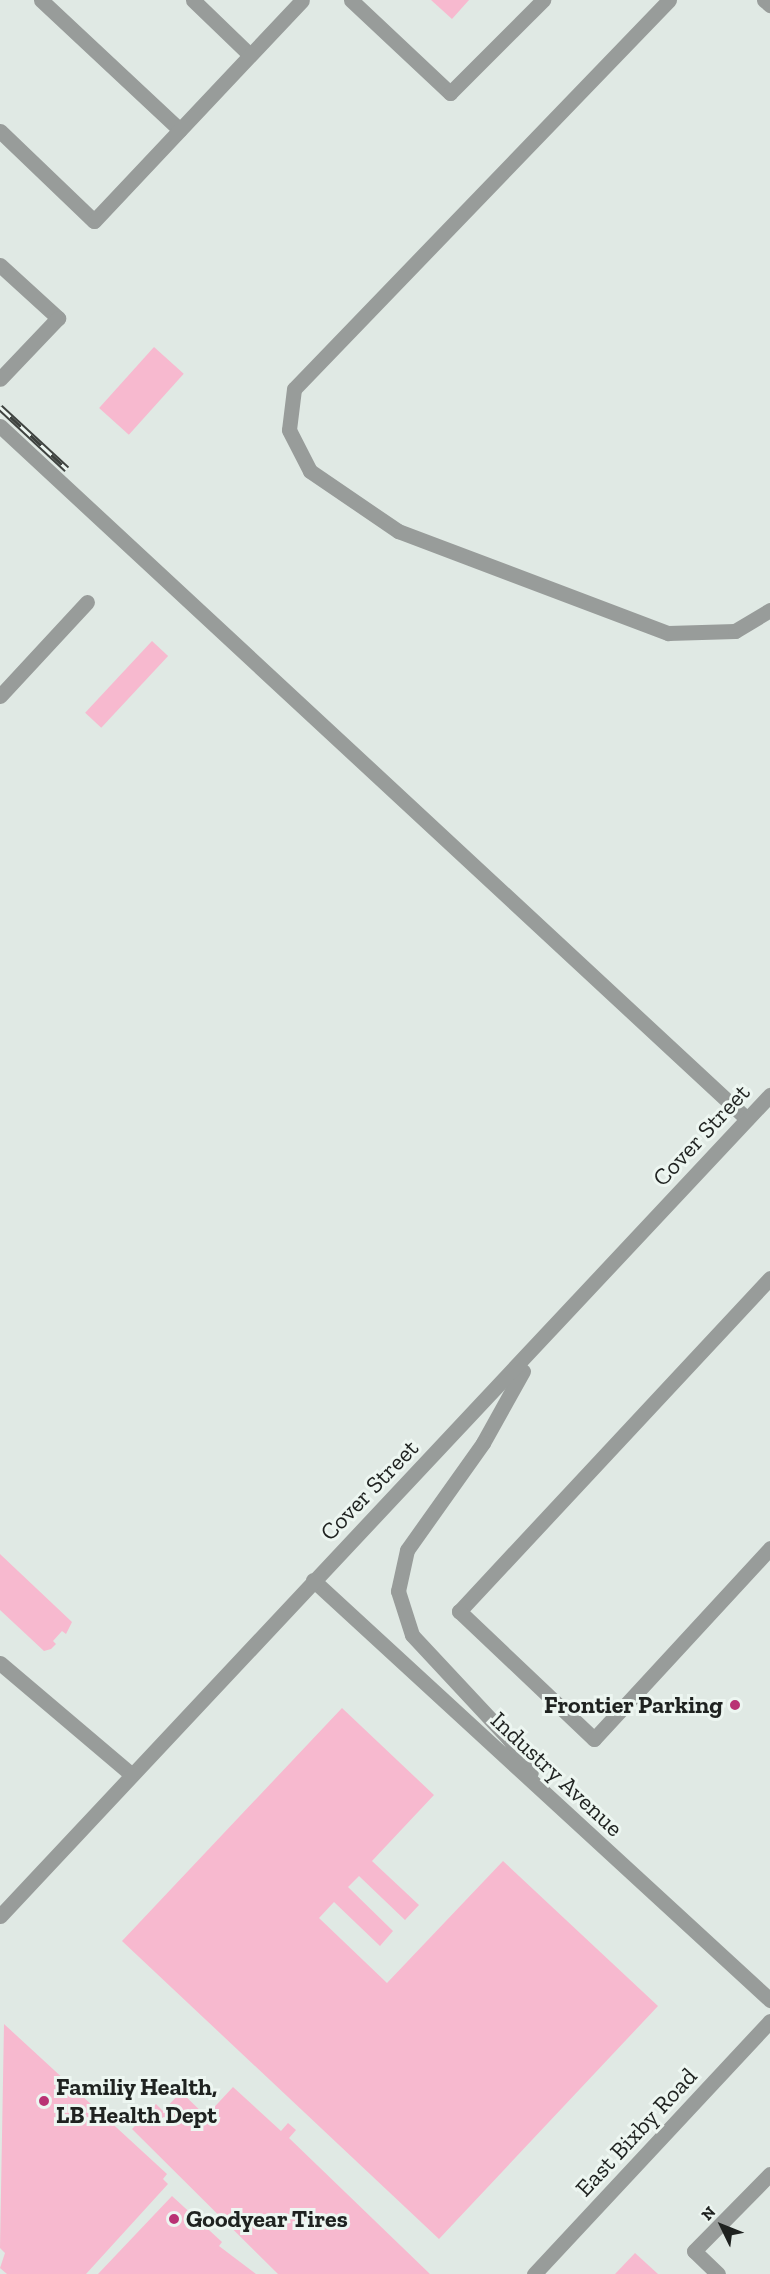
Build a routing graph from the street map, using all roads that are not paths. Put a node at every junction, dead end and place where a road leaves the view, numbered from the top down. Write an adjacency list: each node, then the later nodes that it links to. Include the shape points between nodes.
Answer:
1 (41, 0): 10 (street)
2 (194, 0): 9 (street)
3 (302, 0): 9 (street)
4 (351, 0): 5 (street, via 450,93)
5 (543, 0)
6 (669, 0): 16 (street, via 294,389 289,430 310,471 398,531 668,633 735,631)
7 (764, 0): 8 (street)
8 (770, 5)
9 (250, 55): 10 (street)
10 (180, 130): 11 (street, via 94,221)
11 (0, 131)
12 (0, 265): 13 (street, via 57,318)
13 (0, 379)
14 (0, 426): 19 (street)
15 (87, 602): 17 (street)
16 (770, 610)
17 (0, 696)
18 (770, 1095): 19 (street, Cover Street)
19 (747, 1119): 21 (street, Cover Street)
20 (770, 1278): 22 (street, via 459,1611 594,1739)
21 (533, 1352): 23 (street, Cover Street); 26 (street, via 483,1443 407,1550 398,1591 412,1635 509,1739)
22 (770, 1548)
23 (314, 1580): 25 (street, Cover Street); 26 (street, Industry Avenue)
24 (0, 1663): 25 (street)
25 (131, 1774): 27 (street, Cover Street)
26 (543, 1791): 28 (street, Industry Avenue)
27 (0, 1916)
28 (770, 2000)
29 (770, 2021): 31 (street, East Bixby Road)
30 (770, 2174): 32 (street, via 694,2252)
31 (534, 2274)
32 (718, 2274)

